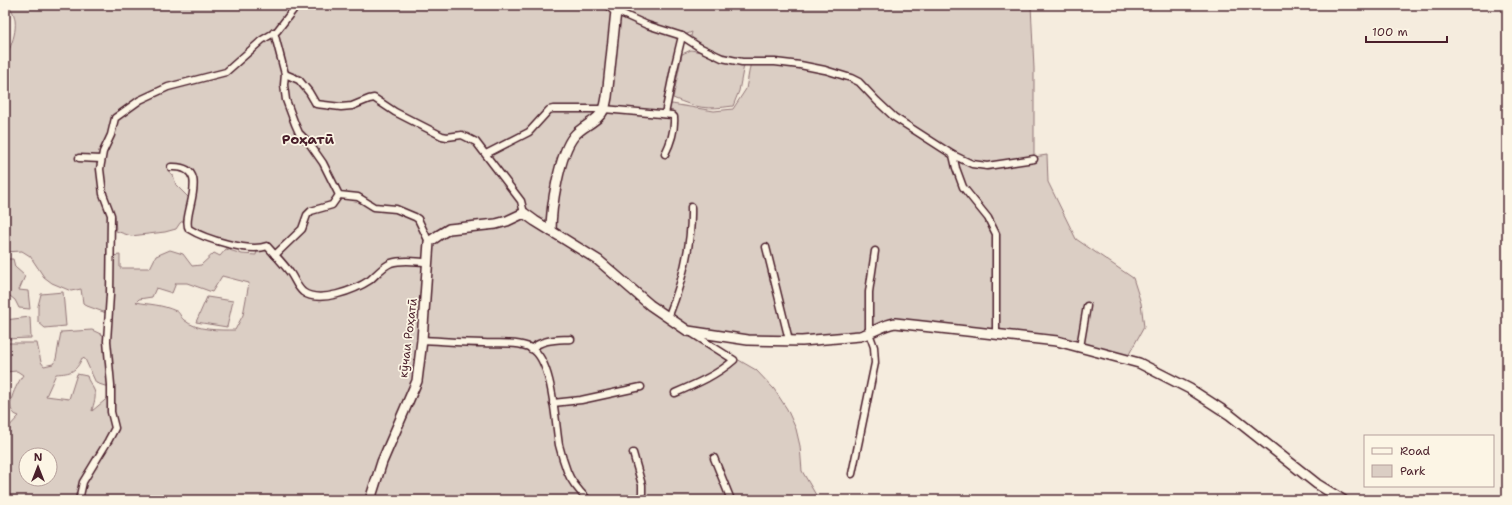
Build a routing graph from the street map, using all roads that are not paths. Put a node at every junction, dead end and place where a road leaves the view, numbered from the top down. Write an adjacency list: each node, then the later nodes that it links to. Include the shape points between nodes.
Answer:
1 (297, 5): 3 (street)
2 (614, 7): 4 (street, via 647,25); 6 (street)
3 (274, 32): 5 (street); 12 (street, via 226,72 168,87 140,100 115,118)
4 (682, 36): 7 (street); 10 (street, via 712,54 734,61 800,65 851,78 859,82 894,117)
5 (285, 74): 8 (street, via 299,80 316,104 352,106 376,99 395,112 442,136 462,135 470,138 480,145); 15 (street, via 285,96 297,129 323,163)
6 (604, 109): 7 (street); 8 (street, via 549,110 529,132); 18 (street, via 579,130 570,142 553,198)
7 (665, 114): 9 (street, via 674,116 670,145)
8 (486, 154): 17 (street, via 521,201)
9 (665, 154)
10 (953, 155): 13 (street, via 982,166); 28 (street, via 963,186 988,218 996,234)
11 (79, 158): 12 (street)
12 (102, 159): 40 (street, via 102,189 111,215 107,341 111,412 115,428 83,482)
13 (1034, 159)
14 (171, 167): 22 (street, via 185,169 192,177 194,193 187,223 190,229 241,247 259,249 267,246)
15 (339, 195): 19 (street, via 358,197 374,207 396,209 416,217); 22 (street, via 332,205 310,211 302,229)
16 (691, 207): 25 (street, via 690,233 683,272)
17 (524, 213): 18 (street); 19 (street, via 496,224 449,229)
18 (551, 231): 25 (street, via 598,260)
19 (429, 242): 23 (street, кӯчаи Роҳатӣ)
20 (766, 247): 31 (street)
21 (875, 251): 27 (street, via 869,292)
22 (275, 256): 23 (street, via 300,289 314,296 338,294 359,286 370,280 382,268 396,262)
23 (428, 262): 29 (street, кӯчаи Роҳатӣ)
24 (1087, 306): 32 (street)
25 (668, 318): 26 (street)
26 (688, 331): 31 (street, via 748,340); 35 (street, via 734,360 718,372)
27 (869, 333): 28 (street, via 881,326 895,323); 31 (street, via 860,336); 39 (street, via 874,348 875,364)
28 (996, 334): 32 (street, via 1057,341)
29 (422, 340): 33 (street, via 512,344); 41 (street, кӯчаи Роҳатӣ, via 416,381 385,455)
30 (571, 340): 33 (street, via 543,341)
31 (789, 340)
32 (1080, 347): 45 (street, via 1139,363 1190,389 1230,415 1317,484)
33 (531, 349): 36 (street, via 543,362)
34 (641, 387): 36 (street, via 581,400)
35 (675, 393)
36 (553, 403): 42 (street, via 559,445 567,471)
37 (633, 453): 43 (street, via 642,485)
38 (714, 458): 44 (street)
39 (852, 474)
40 (79, 500)
41 (370, 500)
42 (588, 500)
43 (642, 500)
44 (731, 500)
45 (1343, 500)

